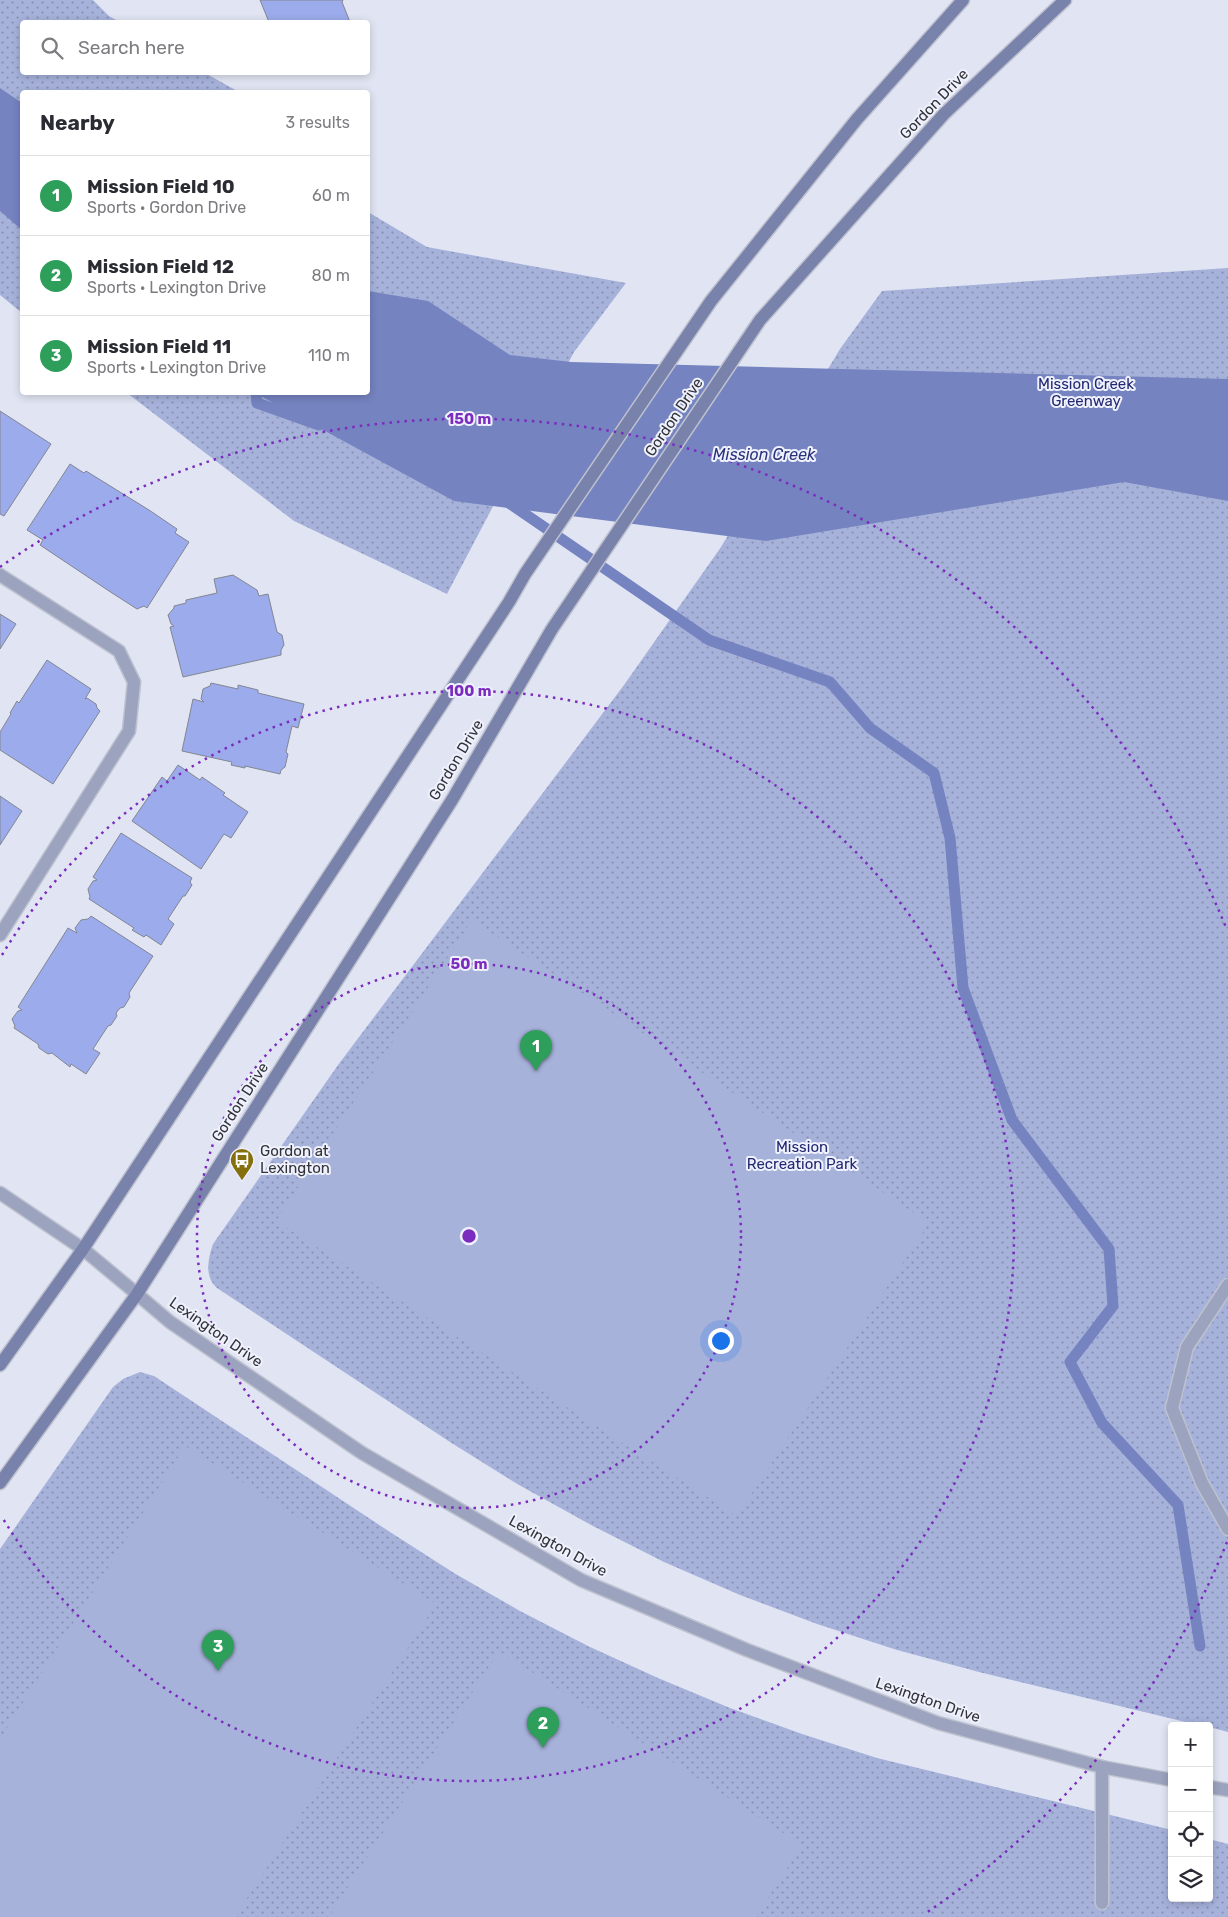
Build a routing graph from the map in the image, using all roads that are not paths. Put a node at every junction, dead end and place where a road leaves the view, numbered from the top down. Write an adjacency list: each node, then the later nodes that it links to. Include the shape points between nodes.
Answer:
1 (963, 0): 6 (main road, via 857,119 711,300 525,574)
2 (1065, 0): 8 (main road, Gordon Drive, via 944,114 760,320 552,629 452,800)
3 (0, 575): 4 (street, via 119,651 134,682 129,731)
4 (1, 928)
5 (0, 1194): 6 (street, Lexington Drive)
6 (83, 1249): 8 (street, Lexington Drive); 9 (main road)
7 (1228, 1285): 11 (street, via 1187,1347 1172,1408 1202,1482)
8 (137, 1294): 10 (main road, Gordon Drive); 12 (street, Lexington Drive, via 170,1322 362,1453 581,1580 747,1650 938,1723)
9 (0, 1365)
10 (0, 1483)
11 (1228, 1529)
12 (1102, 1767): 13 (street, Lexington Drive); 16 (street)
13 (1168, 1779)
14 (1213, 1788): 15 (street)
15 (1228, 1790)
16 (1102, 1903)

